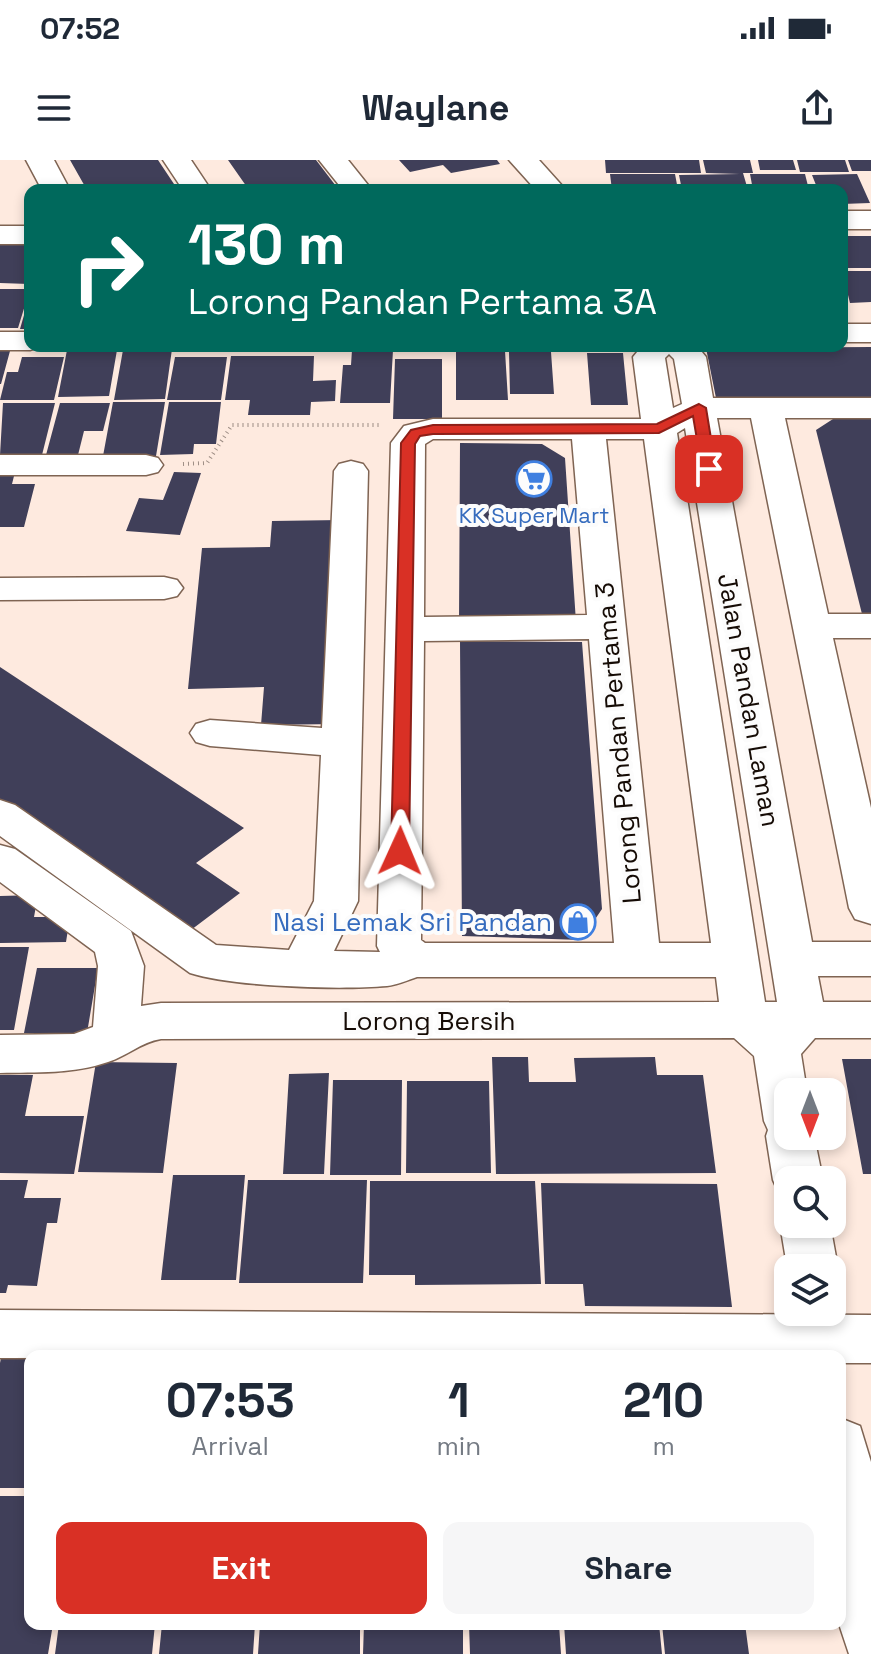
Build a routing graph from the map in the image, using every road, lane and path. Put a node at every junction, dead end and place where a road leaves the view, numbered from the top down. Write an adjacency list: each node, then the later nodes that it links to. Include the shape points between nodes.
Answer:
1 (40, 160): 5 (street)
2 (177, 160): 6 (street)
3 (333, 160): 7 (street)
4 (523, 160): 8 (street)
5 (53, 184)
6 (193, 184)
7 (353, 184)
8 (546, 184)
9 (848, 220): 10 (street)
10 (871, 220)
11 (0, 235): 12 (street)
12 (24, 235)
13 (848, 333): 14 (street)
14 (871, 333)
15 (0, 341): 16 (street)
16 (24, 341)
17 (654, 352): 23 (street, Jalan Pandan Laman, via 649,357)
18 (685, 352): 19 (street, Jalan Pandan Laman)
19 (699, 408): 20 (street); 23 (street); 39 (street, Jalan Pandan Laman)
20 (766, 408): 21 (street); 30 (street)
21 (871, 408)
22 (588, 429): 23 (street); 24 (street); 32 (street, Lorong Pandan Pertama 3)
23 (659, 429): 43 (street, Jalan Pandan Laman)
24 (416, 433): 26 (path, via 379,425 232,425 207,463); 33 (street, via 408,443)
25 (0, 465): 26 (street)
26 (146, 465)
27 (351, 471): 35 (street)
28 (164, 588): 29 (street)
29 (0, 589)
30 (812, 626): 31 (street); 38 (street)
31 (871, 626)
32 (607, 627): 33 (street); 42 (street, Lorong Pandan Pertama 3)
33 (403, 629): 41 (street, via 399,946)
34 (210, 733): 35 (street)
35 (341, 743): 44 (street, via 336,901)
36 (0, 815): 44 (street, via 206,961)
37 (0, 860): 47 (street, via 115,943 121,966)
38 (871, 908)
39 (794, 959): 40 (street); 46 (street, Jalan Pandan Laman)
40 (871, 959)
41 (414, 960): 42 (street); 44 (street, via 390,969)
42 (638, 960): 43 (street)
43 (736, 960): 46 (street, Jalan Pandan Laman)
44 (303, 968)
45 (871, 1020): 46 (street, Lorong Bersih)
46 (775, 1030): 47 (street, Lorong Bersih, via 161,1021); 49 (street, Jalan Pandan Laman)
47 (116, 1035): 48 (street, Lorong Bersih, via 74,1053)
48 (0, 1054)
49 (782, 1078)
50 (0, 1334): 51 (street)
51 (835, 1336)
52 (846, 1481): 53 (street)
53 (871, 1636)

